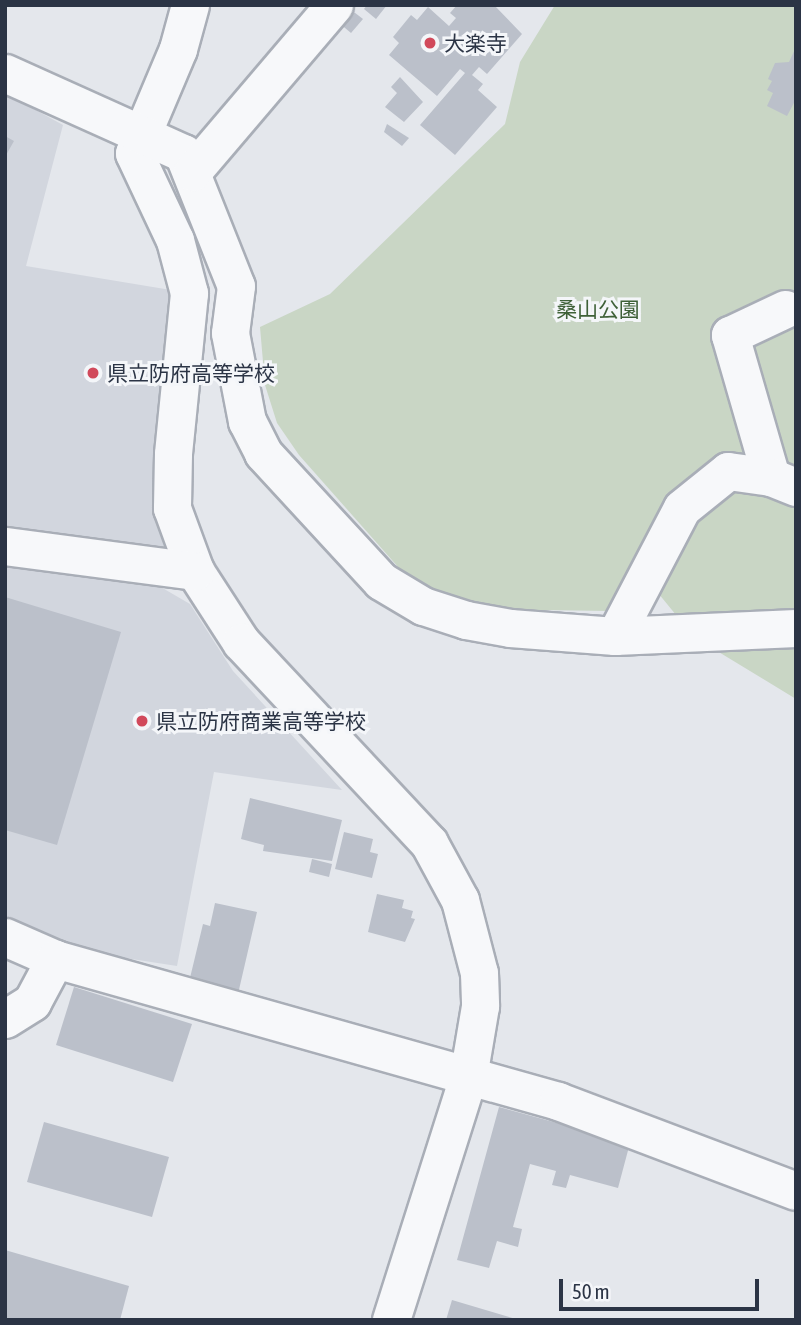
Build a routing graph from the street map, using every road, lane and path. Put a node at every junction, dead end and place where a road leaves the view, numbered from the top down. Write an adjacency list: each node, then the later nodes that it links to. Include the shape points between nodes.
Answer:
1 (190, 5): 4 (street, via 178,49)
2 (334, 5): 5 (street)
3 (5, 74): 4 (street)
4 (139, 135): 5 (street, via 183,153); 9 (street, via 134,153 175,240 189,293 172,508)
5 (192, 172): 11 (street, via 236,286 230,333 238,387 247,421 263,453 381,581 423,606 510,628)
6 (785, 309): 7 (street, via 730,335)
7 (783, 482): 11 (street, via 728,471 682,508)
8 (5, 546): 9 (street)
9 (195, 571): 15 (street, via 241,642 429,843 460,900 479,973 480,1006)
10 (796, 628): 11 (street)
11 (615, 636)
12 (5, 937): 13 (street)
13 (55, 960): 14 (street, via 32,1002); 15 (street)
14 (5, 1019)
15 (468, 1077): 16 (street, via 558,1101); 17 (street)
16 (796, 1191)
17 (391, 1320)

